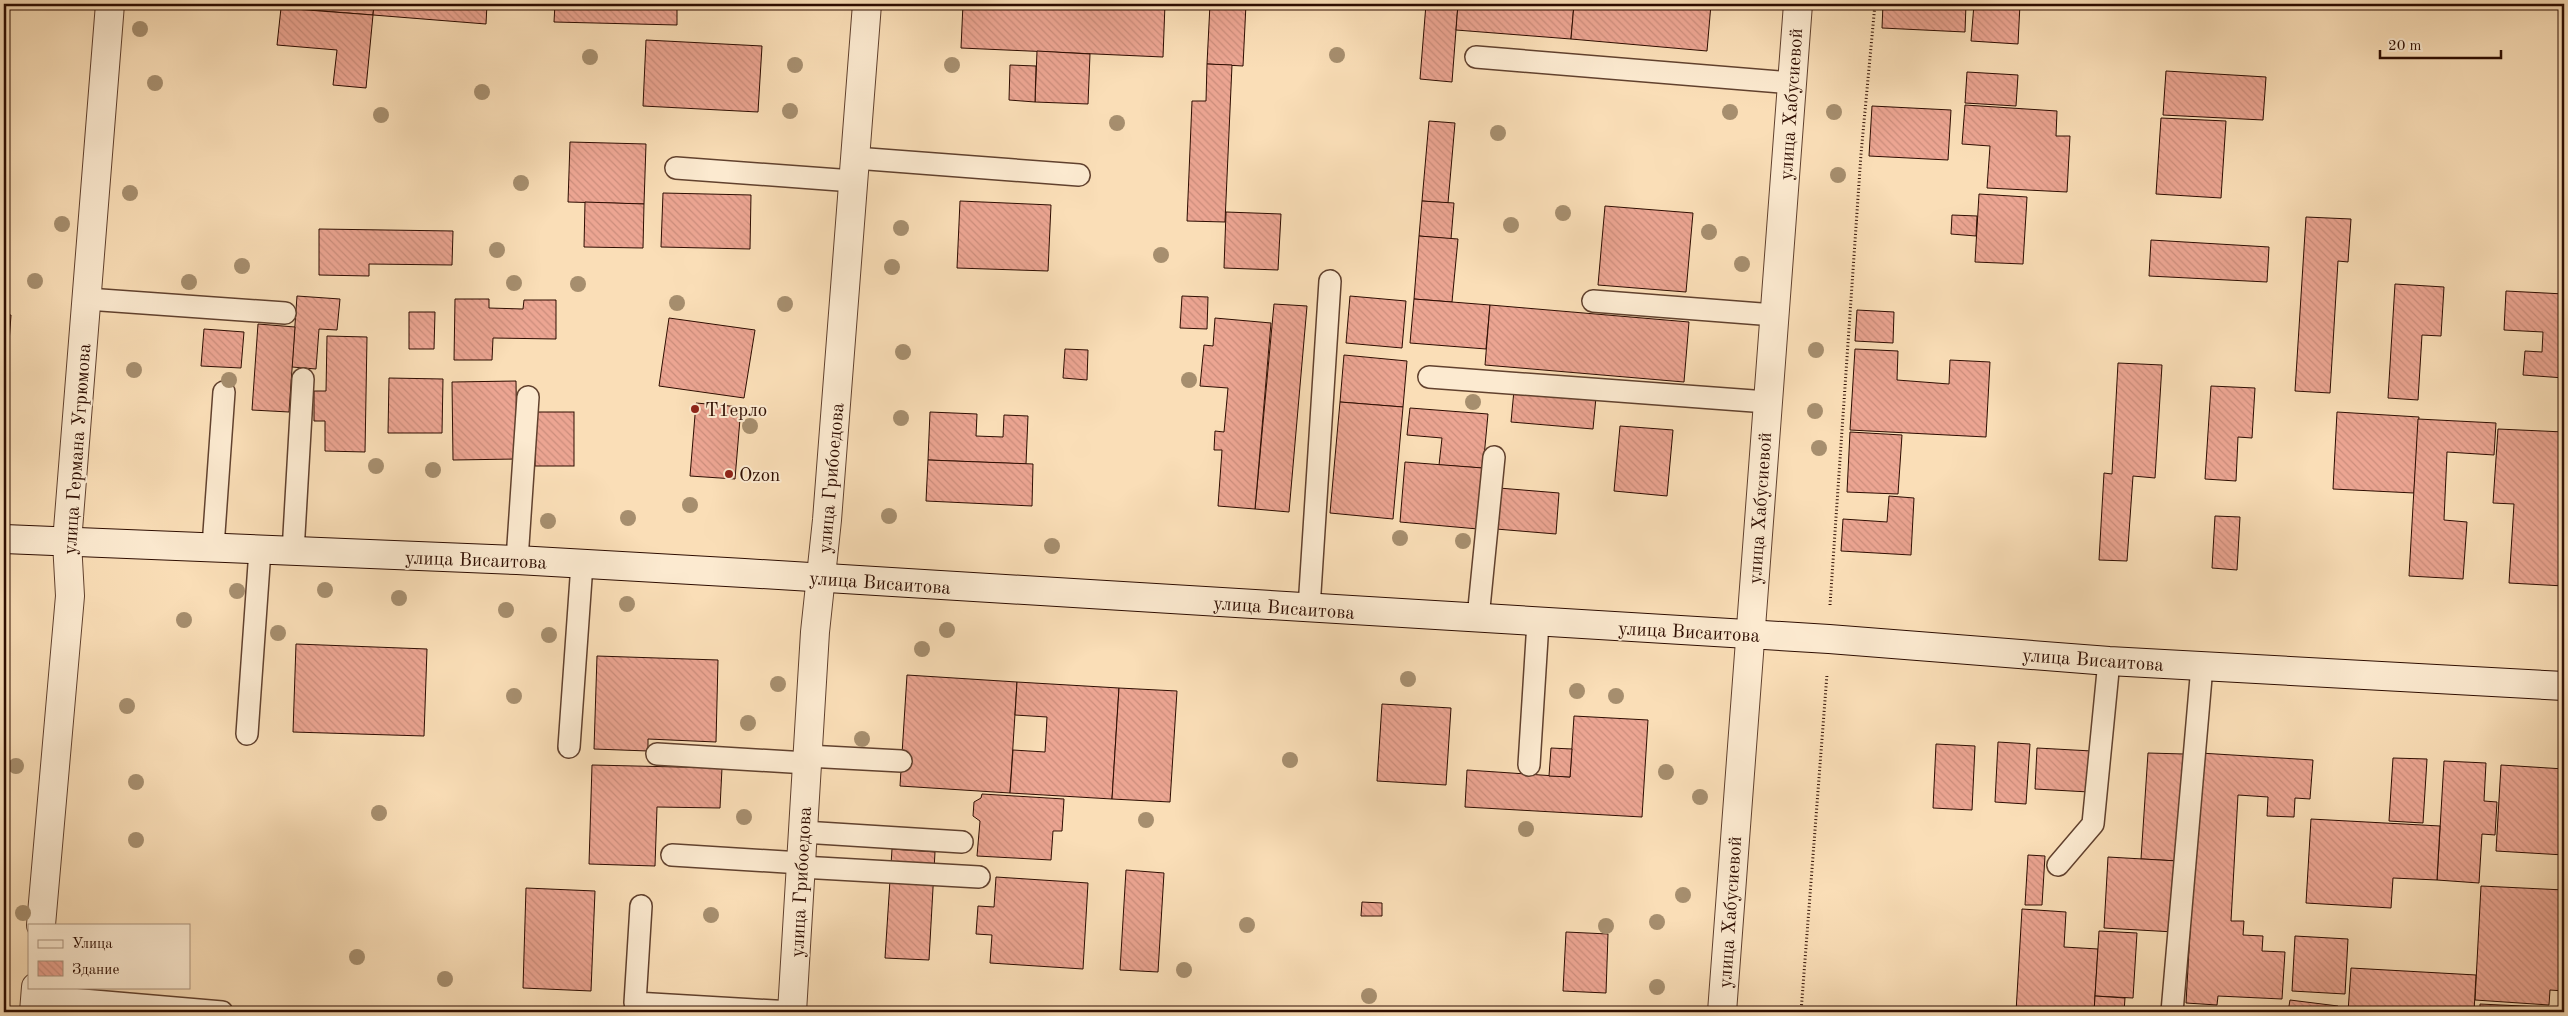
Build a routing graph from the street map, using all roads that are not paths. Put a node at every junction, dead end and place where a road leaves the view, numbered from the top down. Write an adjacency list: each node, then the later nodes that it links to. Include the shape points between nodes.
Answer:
1 (110, 4): 10 (street, улица Германа Угрюмова)
2 (867, 4): 7 (street, улица Грибоедова)
3 (1798, 4): 5 (street, улица Хабусиевой)
4 (1476, 57): 5 (lane)
5 (1792, 83): 13 (street, улица Хабусиевой)
6 (676, 168): 7 (lane)
7 (854, 170): 8 (lane); 27 (street, улица Грибоедова)
8 (1079, 175)
9 (1330, 281): 28 (lane)
10 (87, 299): 12 (lane); 21 (street, улица Германа Угрюмова)
11 (1592, 301): 13 (lane)
12 (285, 313)
13 (1774, 315): 18 (street, улица Хабусиевой)
14 (1429, 377): 18 (lane)
15 (303, 379): 24 (lane)
16 (224, 392): 22 (lane)
17 (528, 397): 25 (lane)
18 (1767, 402): 31 (street, улица Хабусиевой)
19 (1494, 457): 29 (lane)
20 (4, 539): 21 (street, улица Висаитова)
21 (67, 542): 22 (street, улица Висаитова); 48 (street, улица Германа Угрюмова, via 70,596)
22 (213, 547): 23 (street, улица Висаитова)
23 (260, 550): 24 (street, улица Висаитова); 35 (lane)
24 (293, 552): 25 (street, улица Висаитова)
25 (517, 560): 26 (street, улица Висаитова)
26 (582, 564): 27 (street, улица Висаитова); 36 (lane)
27 (821, 578): 28 (street, улица Висаитова); 38 (street, улица Грибоедова)
28 (1309, 608): 29 (street, улица Висаитова)
29 (1478, 618): 30 (street, улица Висаитова)
30 (1538, 622): 31 (street, улица Висаитова); 40 (lane)
31 (1749, 634): 32 (street, улица Висаитова); 52 (street, улица Хабусиевой)
32 (2109, 661): 33 (street, улица Висаитова); 45 (lane, via 2093,824)
33 (2202, 666): 34 (street, улица Висаитова); 53 (lane)
34 (2564, 686)
35 (248, 734)
36 (569, 747)
37 (657, 754): 38 (lane)
38 (807, 759): 39 (lane); 41 (street, улица Грибоедова)
39 (901, 761)
40 (1530, 765)
41 (802, 832): 42 (lane); 44 (street, улица Грибоедова)
42 (962, 842)
43 (672, 855): 44 (lane)
44 (801, 865): 46 (lane); 51 (street, улица Грибоедова)
45 (2058, 865)
46 (980, 877)
47 (641, 906): 51 (lane, via 635,1003)
48 (41, 924)
49 (35, 999): 50 (lane, via 59,998)
50 (222, 1012)
51 (792, 1012)
52 (1722, 1012)
53 (2172, 1012)

